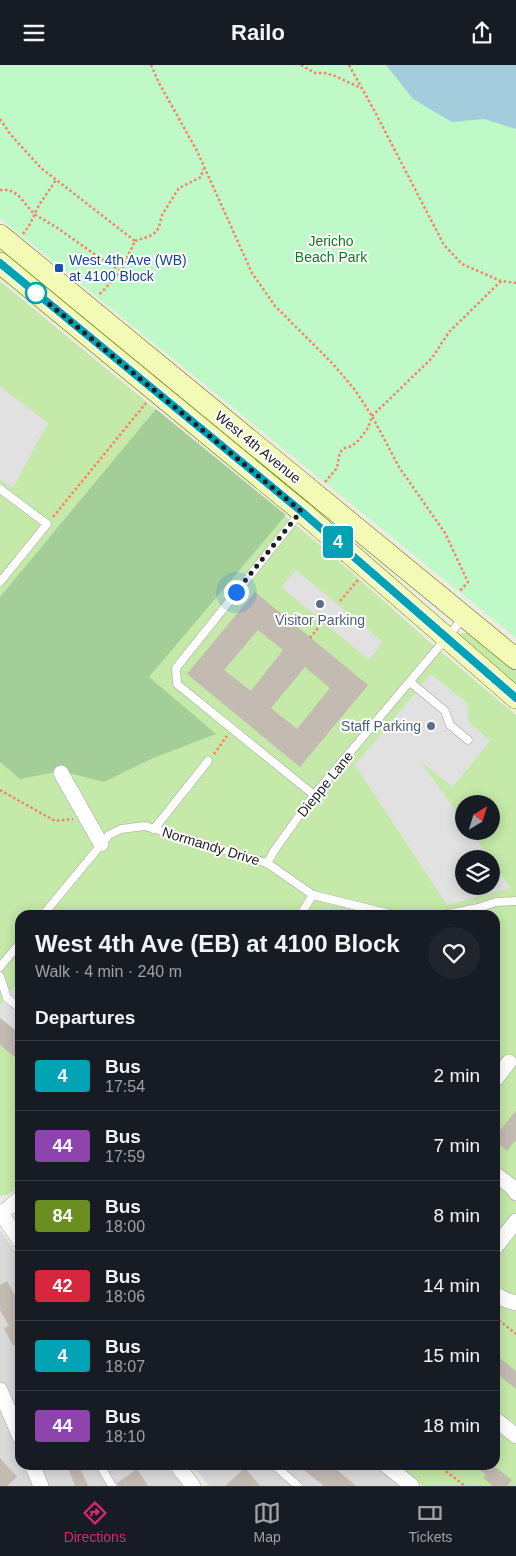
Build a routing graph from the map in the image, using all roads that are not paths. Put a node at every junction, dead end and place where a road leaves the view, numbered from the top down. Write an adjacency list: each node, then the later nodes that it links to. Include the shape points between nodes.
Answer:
1 (0, 235): 6 (main road, West 4th Avenue)
2 (0, 263): 4 (main road, West 4th Avenue)
3 (0, 489): 5 (lane, via 48,524)
4 (301, 511): 7 (main road, West 4th Avenue); 14 (lane, via 176,668 176,684)
5 (0, 582)
6 (464, 616): 7 (lane, Dieppe Lane); 8 (main road, West 4th Avenue)
7 (446, 638): 9 (lane, Dieppe Lane); 10 (main road, West 4th Avenue)
8 (516, 659)
9 (410, 682): 11 (lane, via 445,711 450,725); 14 (lane, Dieppe Lane)
10 (516, 698)
11 (468, 740)
12 (208, 761): 15 (lane)
13 (61, 773): 16 (street, via 86,817)
14 (314, 795): 17 (lane, Dieppe Lane)
15 (154, 829): 16 (lane, Normandy Drive, via 145,826 121,829); 17 (lane, Normandy Drive)
16 (105, 839): 20 (lane)
17 (267, 863): 18 (lane, Normandy Drive)
18 (313, 895): 21 (lane); 22 (lane, Normandy Drive)
19 (516, 901): 23 (lane, via 496,902)
20 (47, 910)
21 (303, 910)
22 (374, 910)
23 (482, 910)
24 (15, 949): 25 (lane)
25 (0, 967)
26 (0, 976): 27 (lane, via 7,998)
27 (15, 1004)
28 (513, 1060): 29 (street)
29 (500, 1074)
30 (500, 1176): 31 (street)
31 (514, 1186)
32 (15, 1202): 33 (street)
33 (0, 1213): 35 (street)
34 (516, 1221): 36 (street)
35 (15, 1234)
36 (500, 1242)
37 (500, 1297): 38 (street)
38 (516, 1303)
39 (0, 1390): 41 (street)
40 (500, 1423): 42 (street)
41 (15, 1425)
42 (516, 1436)
43 (34, 1470): 48 (street)
44 (103, 1470): 49 (lane)
45 (181, 1470): 50 (street)
46 (280, 1470): 51 (lane)
47 (392, 1470): 52 (street)
48 (41, 1486)
49 (112, 1486)
50 (193, 1486)
51 (298, 1486)
52 (412, 1486)

